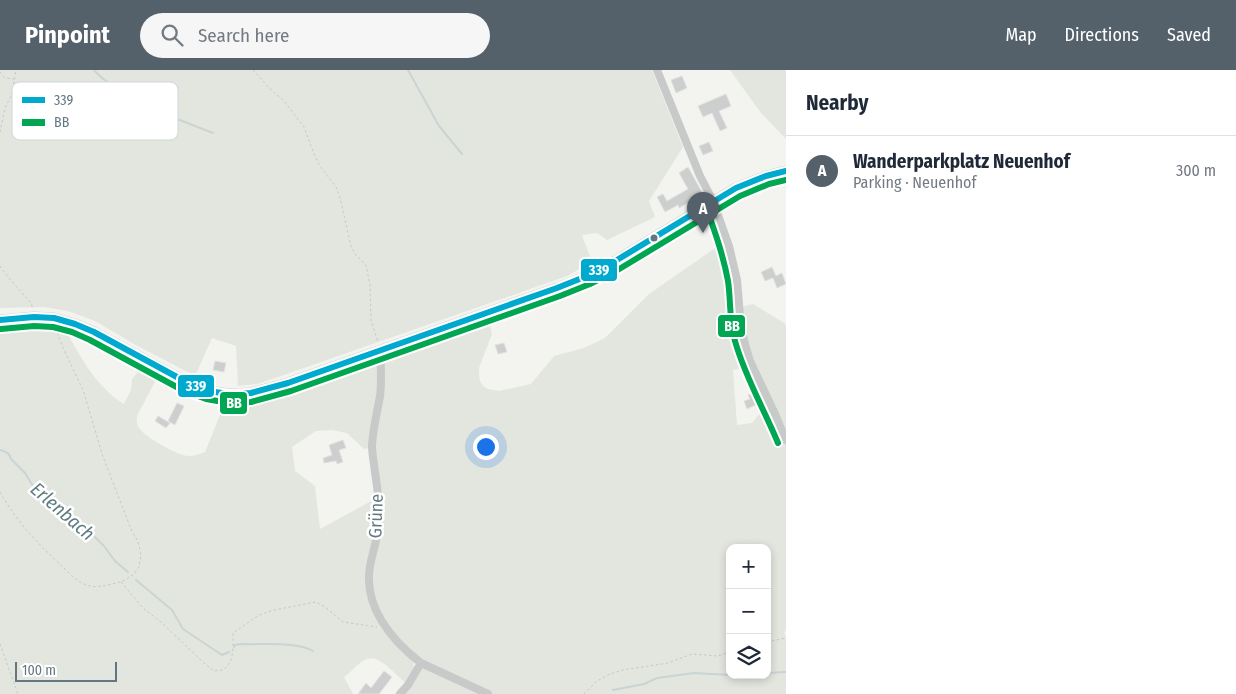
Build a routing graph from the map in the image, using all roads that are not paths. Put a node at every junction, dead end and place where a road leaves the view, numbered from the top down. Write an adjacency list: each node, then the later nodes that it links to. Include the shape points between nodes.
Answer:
1 (657, 70): 3 (street)
2 (786, 171): 3 (main road, via 750,181)
3 (713, 201): 5 (main road, via 588,276); 6 (street, via 735,271 746,348)
4 (0, 320): 5 (main road, via 54,318 75,324 188,383 208,391 229,394 251,394)
5 (380, 351): 7 (street, Grüne, via 382,381 372,447 379,520 369,588 386,628)
6 (786, 440)
7 (421, 663): 8 (street); 9 (street, Grüne)
8 (400, 694)
9 (488, 694)

